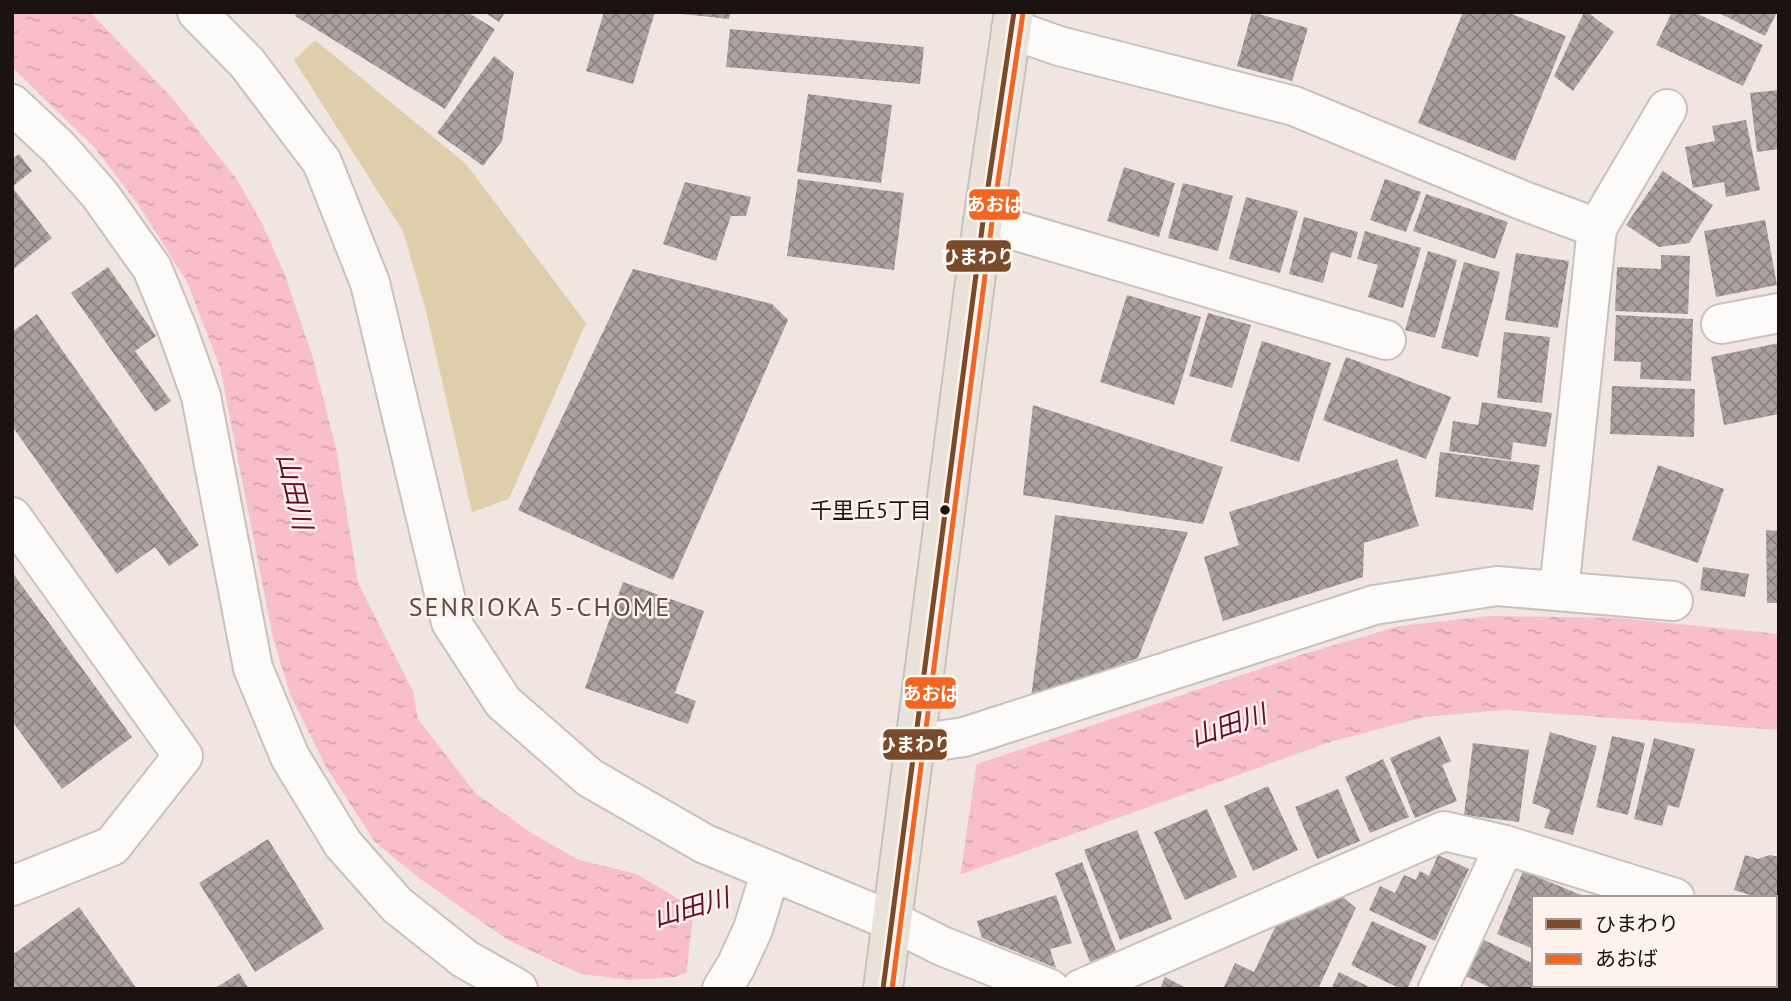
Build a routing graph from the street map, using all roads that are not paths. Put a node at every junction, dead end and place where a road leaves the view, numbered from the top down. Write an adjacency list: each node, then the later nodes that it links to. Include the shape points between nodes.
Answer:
1 (197, 12): 15 (street, via 247,63 322,162 370,283 451,622 503,702 590,778 705,845)
2 (1013, 21): 5 (main road); 6 (street, via 1059,46 1294,106)
3 (12, 104): 20 (street, via 100,195 152,268 201,396 253,668 290,757 343,844 397,905 465,958)
4 (1667, 109): 6 (street)
5 (983, 221): 9 (street); 13 (main road)
6 (1597, 228): 11 (street)
7 (1779, 313): 8 (street)
8 (1721, 324)
9 (1386, 340)
10 (12, 517): 16 (street, via 183,756 112,846)
11 (1559, 591): 12 (street); 13 (street, via 1497,586 1374,604)
12 (1673, 601)
13 (914, 755): 18 (main road)
14 (1505, 845): 17 (street); 23 (street, via 1444,831); 24 (street)
15 (771, 871): 18 (street); 19 (street, via 753,929)
16 (12, 886)
17 (1669, 896)
18 (891, 929): 21 (main road); 22 (street)
19 (729, 977)
20 (518, 989)
21 (883, 989)
22 (1049, 989)
23 (1081, 989)
24 (1438, 989)

